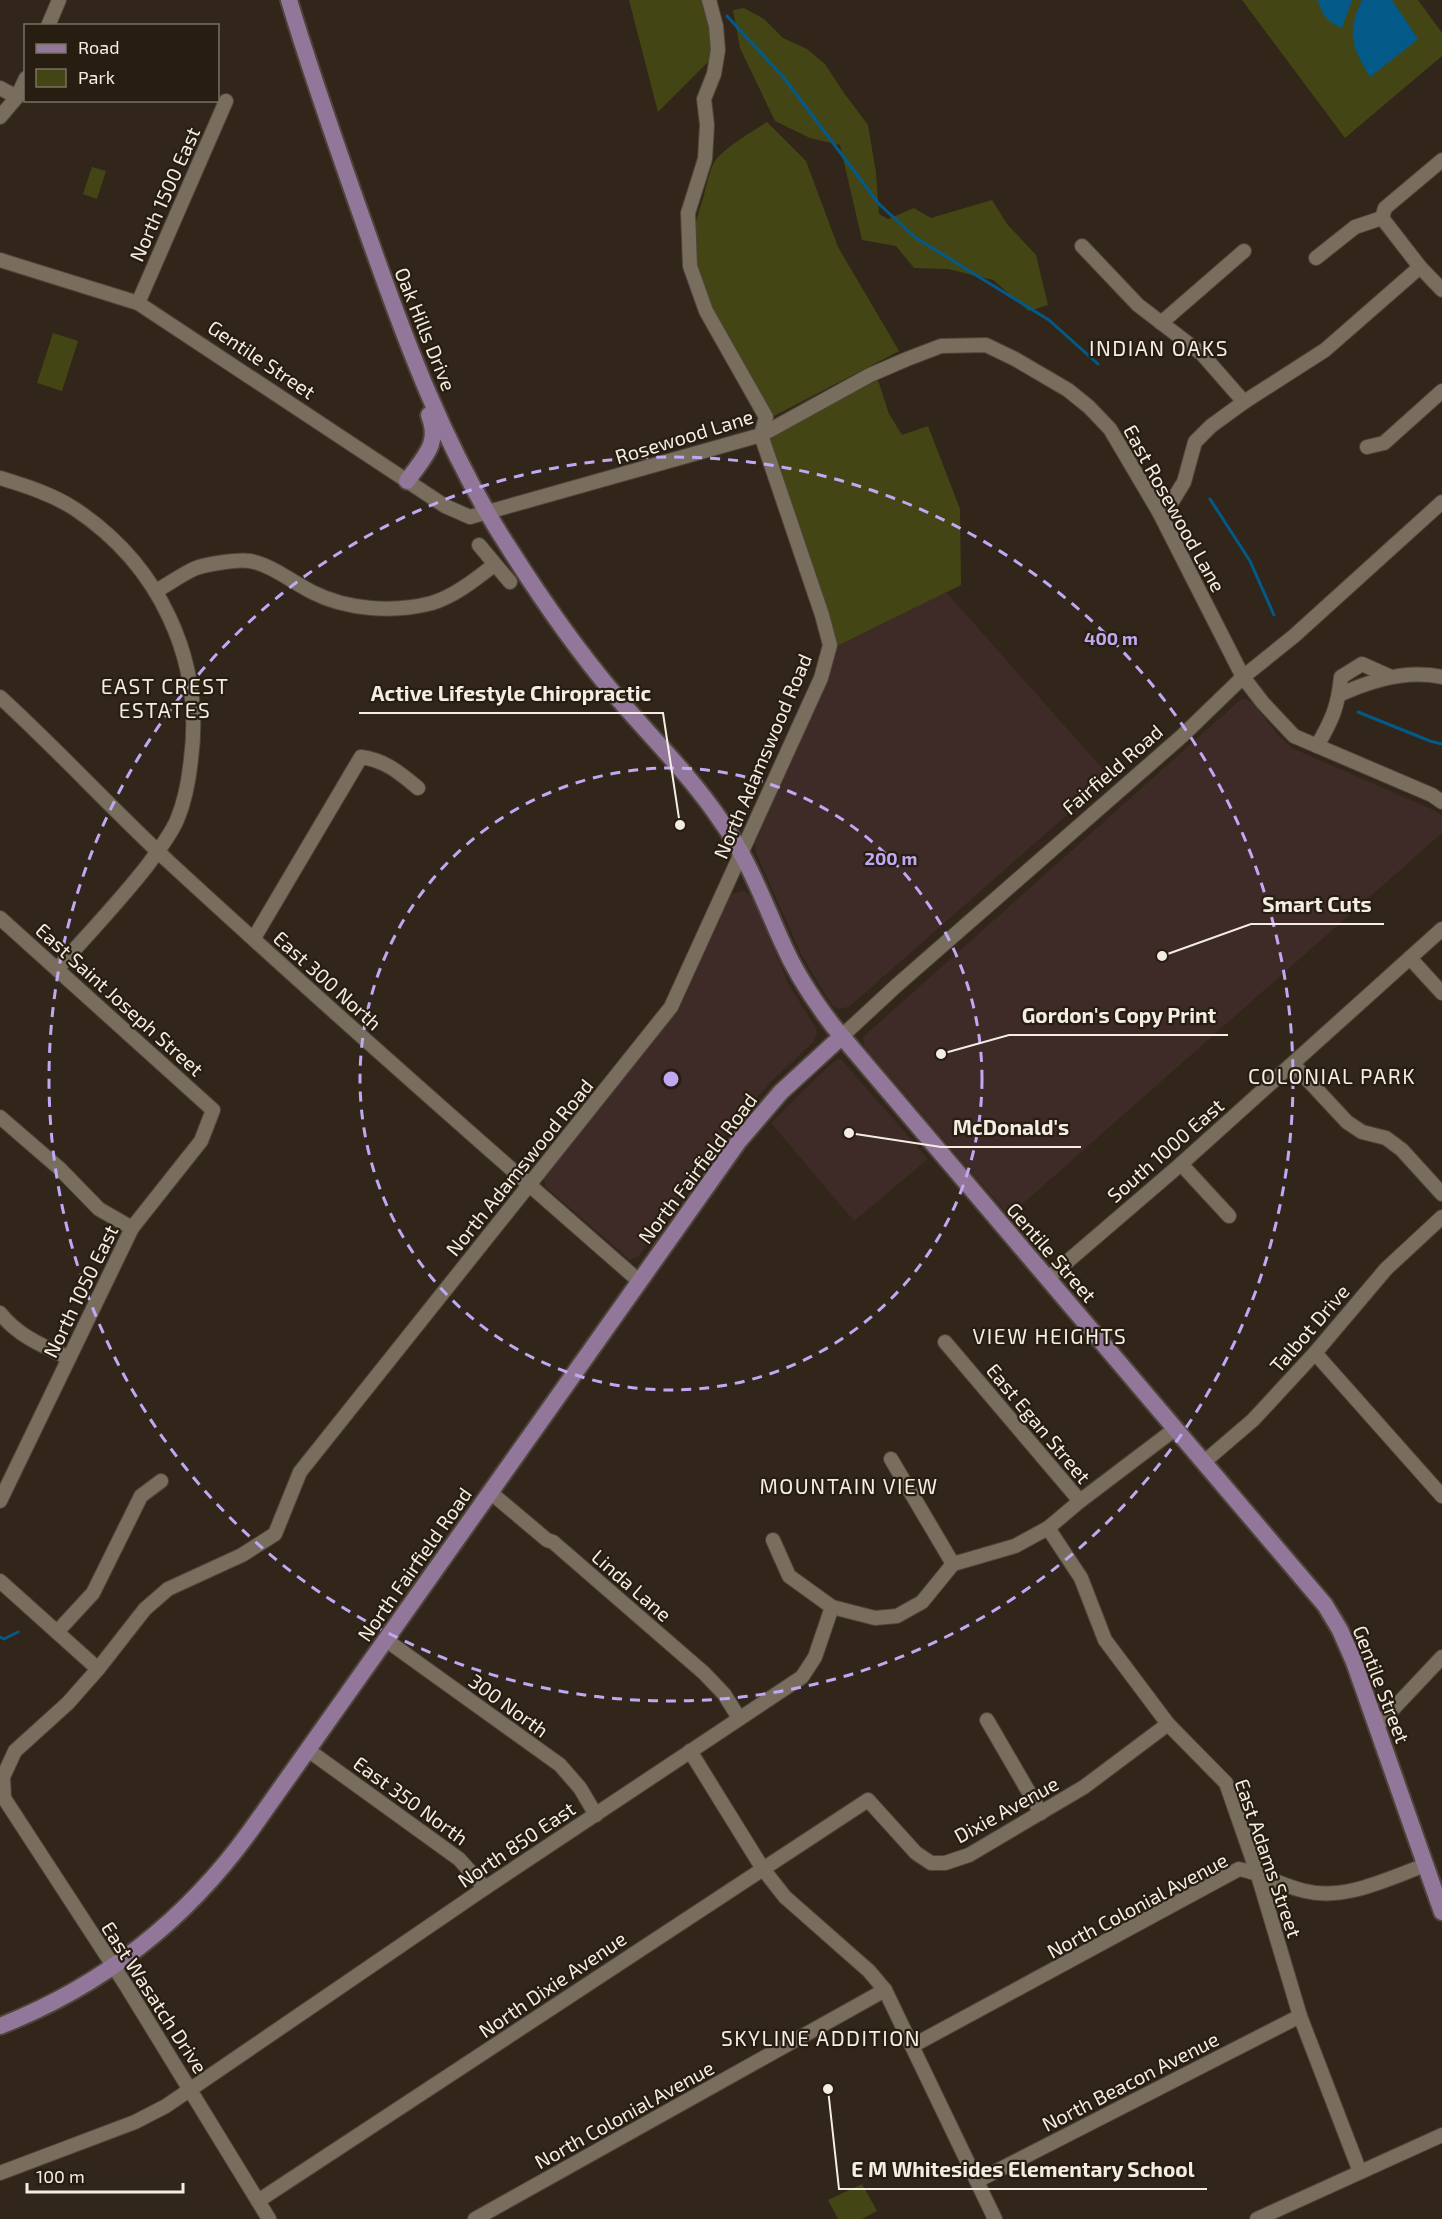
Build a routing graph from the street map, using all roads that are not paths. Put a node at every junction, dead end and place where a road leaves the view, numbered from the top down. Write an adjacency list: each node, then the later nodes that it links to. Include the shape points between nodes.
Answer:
1 (59, 0): 4 (street)
2 (289, 0): 21 (main road, Oak Hills Drive, via 337,149)
3 (709, 0): 24 (street, North Adamswood Road, via 718,50 704,99 705,159 688,213 690,266 706,311 766,417)
4 (49, 24)
5 (24, 82): 7 (street)
6 (0, 88): 7 (street)
7 (17, 98): 9 (street)
8 (226, 100): 18 (street, North 1500 East)
9 (0, 117)
10 (1442, 160): 11 (street, via 1385,208)
11 (1382, 218): 14 (street, via 1355,226); 16 (street)
12 (1083, 246): 19 (street, via 1138,305)
13 (1244, 251): 19 (street)
14 (1316, 258)
15 (0, 260): 18 (street, Gentile Street)
16 (1420, 267): 17 (street); 23 (street, via 1325,350)
17 (1442, 290)
18 (138, 303): 27 (street, Gentile Street)
19 (1161, 323): 23 (street, via 1202,354)
20 (986, 345): 24 (street, Rosewood Lane, via 941,346 907,359); 30 (street, East Rosewood Lane, via 1068,390 1089,407 1110,429)
21 (410, 348): 27 (main road, via 434,435); 29 (main road, Oak Hills Drive, via 442,424)
22 (1442, 392): 25 (street, via 1384,443)
23 (1244, 402): 30 (street, via 1195,442 1184,482 1173,500)
24 (761, 435): 29 (street, Rosewood Lane); 43 (street, North Adamswood Road, via 830,645 821,678)
25 (1367, 447)
26 (0, 478): 34 (street, via 41,490 75,509 107,534)
27 (407, 481): 29 (street, Gentile Street, via 459,514 470,517)
28 (1442, 502): 36 (street, Fairfield Road)
29 (487, 512): 35 (main road, Oak Hills Drive)
30 (1159, 512): 36 (street, East Rosewood Lane)
31 (478, 545): 32 (street)
32 (494, 565): 33 (street); 34 (street, via 465,587 433,603 402,608 342,603 250,561 196,568)
33 (510, 582)
34 (156, 591): 42 (street, via 173,623 189,671 194,706 188,783 177,820)
35 (578, 647): 43 (main road, Gentile Street, via 688,777)
36 (1243, 677): 39 (street, via 1294,735); 50 (street, Fairfield Road, via 1182,736)
37 (1442, 677): 39 (street, via 1426,673 1391,677 1366,682 1339,695 1333,718)
38 (0, 697): 42 (street, East 300 North)
39 (1317, 746): 41 (street)
40 (418, 788): 46 (street, via 397,770 361,757)
41 (1442, 802)
42 (158, 851): 46 (street, East 300 North); 48 (street, via 122,898)
43 (742, 852): 50 (main road, Gentile Street, via 800,978); 56 (street, North Adamswood Road, via 670,1007)
44 (0, 918): 48 (street, East Saint Joseph Street)
45 (1442, 929): 47 (street, South 1000 East)
46 (254, 938): 56 (street, East 300 North)
47 (1410, 958): 49 (street); 51 (street, South 1000 East)
48 (58, 968): 53 (street, East Saint Joseph Street)
49 (1442, 993)
50 (841, 1036): 52 (main road, Fairfield Road); 61 (main road, Gentile Street)
51 (1293, 1064): 55 (street, South 1000 East); 57 (street, via 1347,1122 1362,1132 1386,1138 1402,1150)
52 (808, 1067): 62 (main road, North Fairfield Road, via 745,1134)
53 (213, 1110): 60 (street, North 1050 East, via 201,1141)
54 (0, 1117): 60 (street, via 99,1209)
55 (1181, 1164): 58 (street); 61 (street, South 1000 East)
56 (529, 1185): 62 (street, East 300 North); 83 (street, North Adamswood Road, via 300,1472 275,1534 242,1555 168,1589 144,1609)
57 (1442, 1194)
58 (1229, 1216)
59 (1442, 1217): 65 (street, Talbot Drive, via 1386,1269)
60 (132, 1228): 66 (street, North 1050 East)
61 (1047, 1279): 67 (main road, Gentile Street)
62 (639, 1281): 71 (main road, North Fairfield Road)
63 (0, 1313): 66 (street, via 34,1342)
64 (945, 1342): 74 (street, East Egan Street)
65 (1315, 1353): 69 (street, Talbot Drive, via 1253,1420); 72 (street)
66 (69, 1358): 73 (street, North 1050 East)
67 (1175, 1429): 69 (main road, Gentile Street); 74 (street)
68 (891, 1459): 77 (street)
69 (1204, 1462): 87 (main road, Gentile Street, via 1330,1613 1349,1648)
70 (161, 1481): 80 (street, via 141,1496 93,1593)
71 (490, 1492): 81 (main road, North Fairfield Road); 84 (street, Linda Lane, via 704,1673)
72 (1442, 1497)
73 (0, 1501)
74 (1080, 1501): 75 (street)
75 (1048, 1528): 77 (street, via 1015,1546); 86 (street, East Adams Street, via 1081,1578 1105,1640)
76 (773, 1540): 79 (street, via 789,1576)
77 (953, 1564): 79 (street, via 922,1602 897,1616 875,1618)
78 (0, 1581): 80 (street)
79 (832, 1607): 84 (street, North 850 East, via 815,1657 802,1677)
80 (57, 1632): 83 (street)
81 (386, 1640): 88 (main road, North Fairfield Road); 93 (street, 300 North, via 560,1765)
82 (1442, 1657): 87 (street)
83 (98, 1669): 90 (street, North Adamswood Road, via 68,1703 15,1751 3,1777)
84 (739, 1718): 89 (street, North 850 East)
85 (987, 1720): 92 (street)
86 (1167, 1724): 92 (street, Dixie Avenue, via 1084,1787); 96 (street, East Adams Street, via 1226,1783)
87 (1377, 1726): 94 (main road, Gentile Street)
88 (308, 1750): 97 (street, East 350 North, via 459,1859); 99 (main road, North Fairfield Road, via 204,1890)
89 (690, 1751): 93 (street, North 850 East); 95 (street)
90 (2, 1799): 99 (street, East Wasatch Drive)
91 (868, 1800): 92 (street, Dixie Avenue, via 916,1853 931,1863 969,1855); 95 (street, North Dixie Avenue)
92 (1041, 1813)
93 (596, 1815): 97 (street, North 850 East)
94 (1426, 1865): 96 (street, North Colonial Avenue, via 1356,1890 1326,1895 1303,1891); 98 (main road, Gentile Street)
95 (763, 1869): 100 (street, via 785,1897 869,1971); 109 (street, North Dixie Avenue)
96 (1257, 1872): 101 (street, East Adams Street); 103 (street, North Colonial Avenue, via 1239,1869)
97 (485, 1888): 104 (street, North 850 East)
98 (1442, 1912)
99 (113, 1967): 102 (main road, North Fairfield Road, via 61,1999); 104 (street, East Wasatch Drive)
100 (885, 1990): 103 (street); 111 (street, North Colonial Avenue)
101 (1300, 2016): 106 (street, East Adams Street); 108 (street, North Beacon Avenue)
102 (0, 2026)
103 (912, 2046): 108 (street)
104 (191, 2090): 107 (street, North 850 East, via 135,2122); 109 (street, East Wasatch Drive)
105 (1442, 2135): 106 (street)
106 (1360, 2172): 113 (street)
107 (0, 2173)
108 (977, 2181): 112 (street)
109 (258, 2201): 110 (street, East Wasatch Drive)
110 (269, 2219)
111 (475, 2219)
112 (995, 2219)
113 (1257, 2219)

